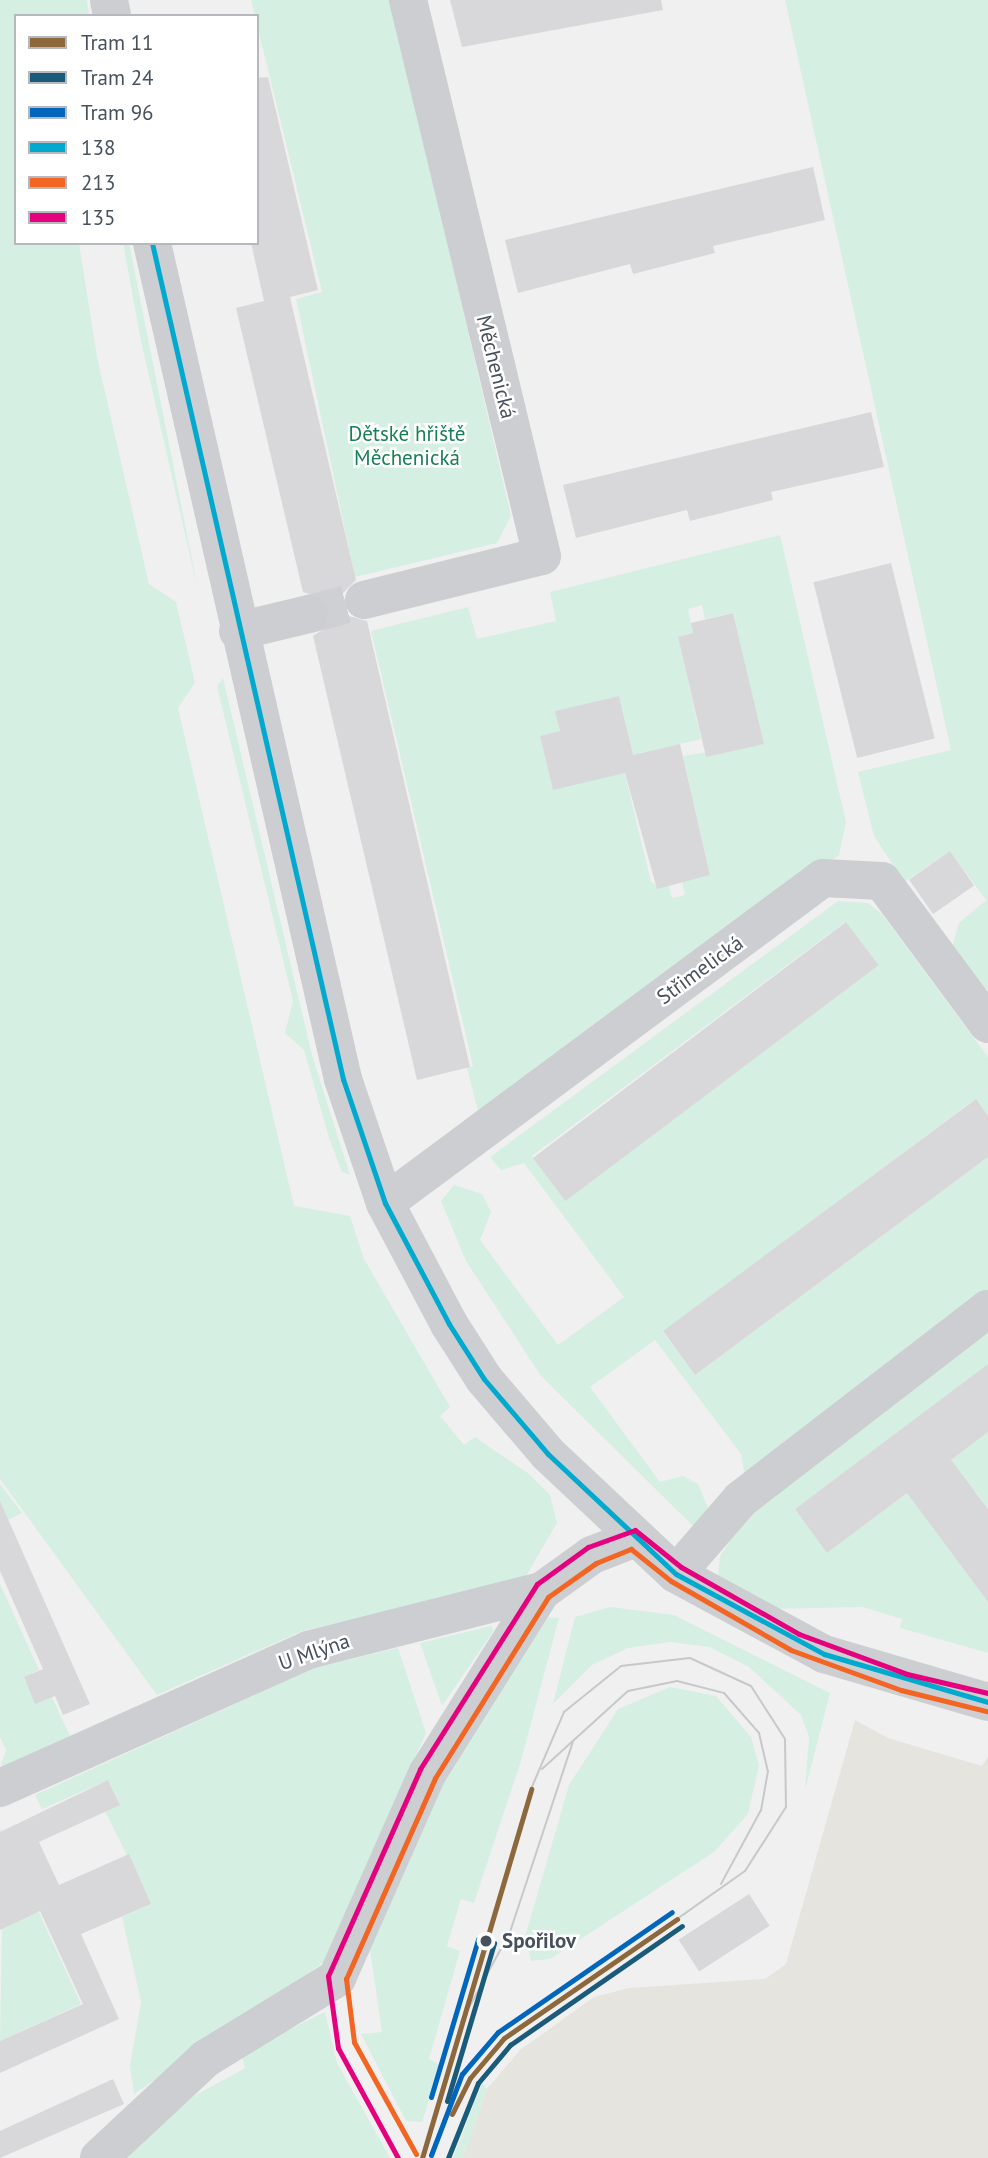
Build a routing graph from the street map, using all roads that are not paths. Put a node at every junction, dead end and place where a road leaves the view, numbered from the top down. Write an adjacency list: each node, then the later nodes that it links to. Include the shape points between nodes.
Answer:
1 (408, 0): 3 (street, Měchenická, via 542,556)
2 (152, 245): 5 (street)
3 (364, 600)
4 (309, 614): 5 (street)
5 (238, 631): 7 (street, via 343,1079)
6 (988, 1024): 7 (street, Střimelická, via 882,881 824,878)
7 (385, 1203): 9 (street, via 484,1379)
8 (988, 1309): 10 (street, via 741,1499)
9 (634, 1539): 10 (street); 11 (street, U Mlýna, via 592,1555)
10 (676, 1574): 12 (street, via 824,1654)
11 (542, 1591): 13 (street, U Mlýna, via 308,1650); 14 (street, via 427,1774 337,1978 205,2059)
12 (988, 1702)
13 (0, 1788)
14 (99, 2158)

